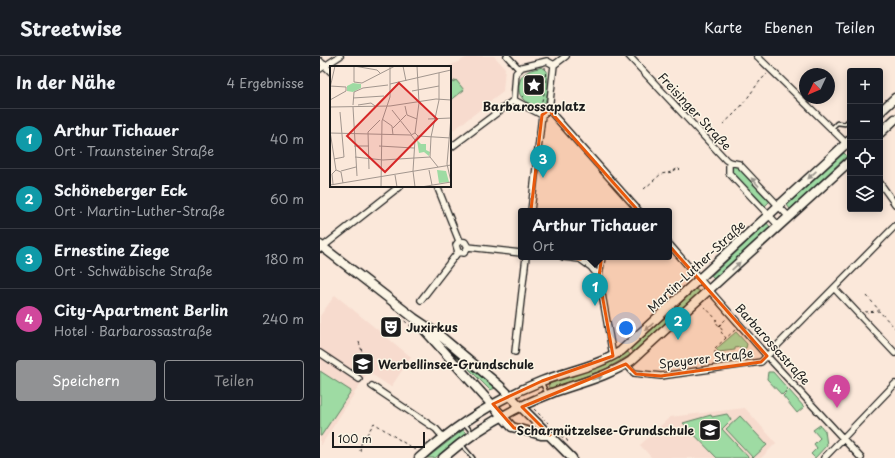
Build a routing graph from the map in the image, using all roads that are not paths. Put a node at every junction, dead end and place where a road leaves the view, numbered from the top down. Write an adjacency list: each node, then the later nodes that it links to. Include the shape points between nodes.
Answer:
1 (340, 56): 7 (street)
2 (507, 56): 9 (street)
3 (566, 56): 8 (street)
4 (629, 56): 23 (street, Freisinger Straße)
5 (757, 56): 18 (street)
6 (548, 59): 8 (street); 9 (street)
7 (322, 65): 10 (street)
8 (554, 65): 14 (street)
9 (519, 69): 12 (street, via 516,72)
10 (330, 71)
11 (895, 98): 13 (main road)
12 (514, 100): 15 (street); 22 (street)
13 (883, 109)
14 (550, 110): 15 (street); 31 (street)
15 (542, 115): 30 (street)
16 (895, 120): 19 (main road)
17 (847, 122): 18 (lane, via 837,123)
18 (832, 128): 20 (street)
19 (883, 130)
20 (847, 141)
21 (847, 145): 29 (main road, Martin-Luther-Straße, one-way to 29)
22 (451, 147)
23 (729, 162): 29 (street, Freisinger Straße, one-way to 23, via 739,164); 32 (street, Freisinger Straße, via 729,173)
24 (847, 164): 33 (main road)
25 (399, 187): 37 (street)
26 (437, 187): 36 (street)
27 (883, 187): 28 (street)
28 (895, 204)
29 (778, 206): 32 (main road, Martin-Luther-Straße); 33 (street, Freisinger Straße)
30 (531, 208)
31 (636, 208)
32 (768, 215): 34 (street, Freisinger Straße); 46 (main road, Martin-Luther-Straße)
33 (789, 217): 34 (main road)
34 (779, 226): 48 (main road, one-way to 34)
35 (895, 226): 47 (street)
36 (459, 241): 38 (street, via 465,242); 40 (street, via 456,245)
37 (321, 247): 50 (main road)
38 (468, 247): 40 (street, via 465,252); 41 (street)
39 (672, 247): 46 (street, Barbarossastraße)
40 (458, 252): 49 (street)
41 (518, 253)
42 (526, 260): 51 (street)
43 (581, 260): 45 (street)
44 (602, 260): 45 (street)
45 (599, 277): 54 (street)
46 (700, 279): 48 (street, Barbarossastraße); 54 (main road, Martin-Luther-Straße, one-way to 54)
47 (834, 288): 53 (street); 55 (street)
48 (710, 290): 55 (street, Barbarossastraße); 56 (main road)
49 (421, 300)
50 (414, 318): 61 (main road, via 438,334); 63 (main road)
51 (515, 352)
52 (320, 353): 57 (street)
53 (895, 353)
54 (613, 356): 58 (main road, Martin-Luther-Straße)
55 (767, 356): 56 (street, Speyerer Straße, via 761,362 751,364 661,376 636,374); 70 (street, Barbarossastraße)
56 (626, 364): 62 (main road, one-way to 56, via 603,376)
57 (359, 379)
58 (542, 381): 61 (main road, Martin-Luther-Straße); 62 (lane)
59 (895, 384): 70 (street)
60 (372, 386): 69 (street, via 433,427)
61 (510, 395): 63 (main road, Martin-Luther-Straße); 64 (main road)
62 (547, 395): 64 (main road)
63 (493, 404): 65 (main road); 66 (main road, Martin-Luther-Straße)
64 (522, 407): 65 (main road); 68 (main road)
65 (503, 416): 67 (main road); 68 (main road, via 514,428)
66 (464, 422): 67 (lane); 69 (main road, Martin-Luther-Straße)
67 (473, 435): 71 (main road)
68 (550, 435): 75 (main road)
69 (443, 437): 72 (main road, Martin-Luther-Straße)
70 (843, 439): 76 (street); 77 (street, Barbarossastraße)
71 (461, 443): 73 (main road); 74 (lane)
72 (417, 454)
73 (443, 458)
74 (474, 458)
75 (572, 458)
76 (824, 458)
77 (861, 458)

